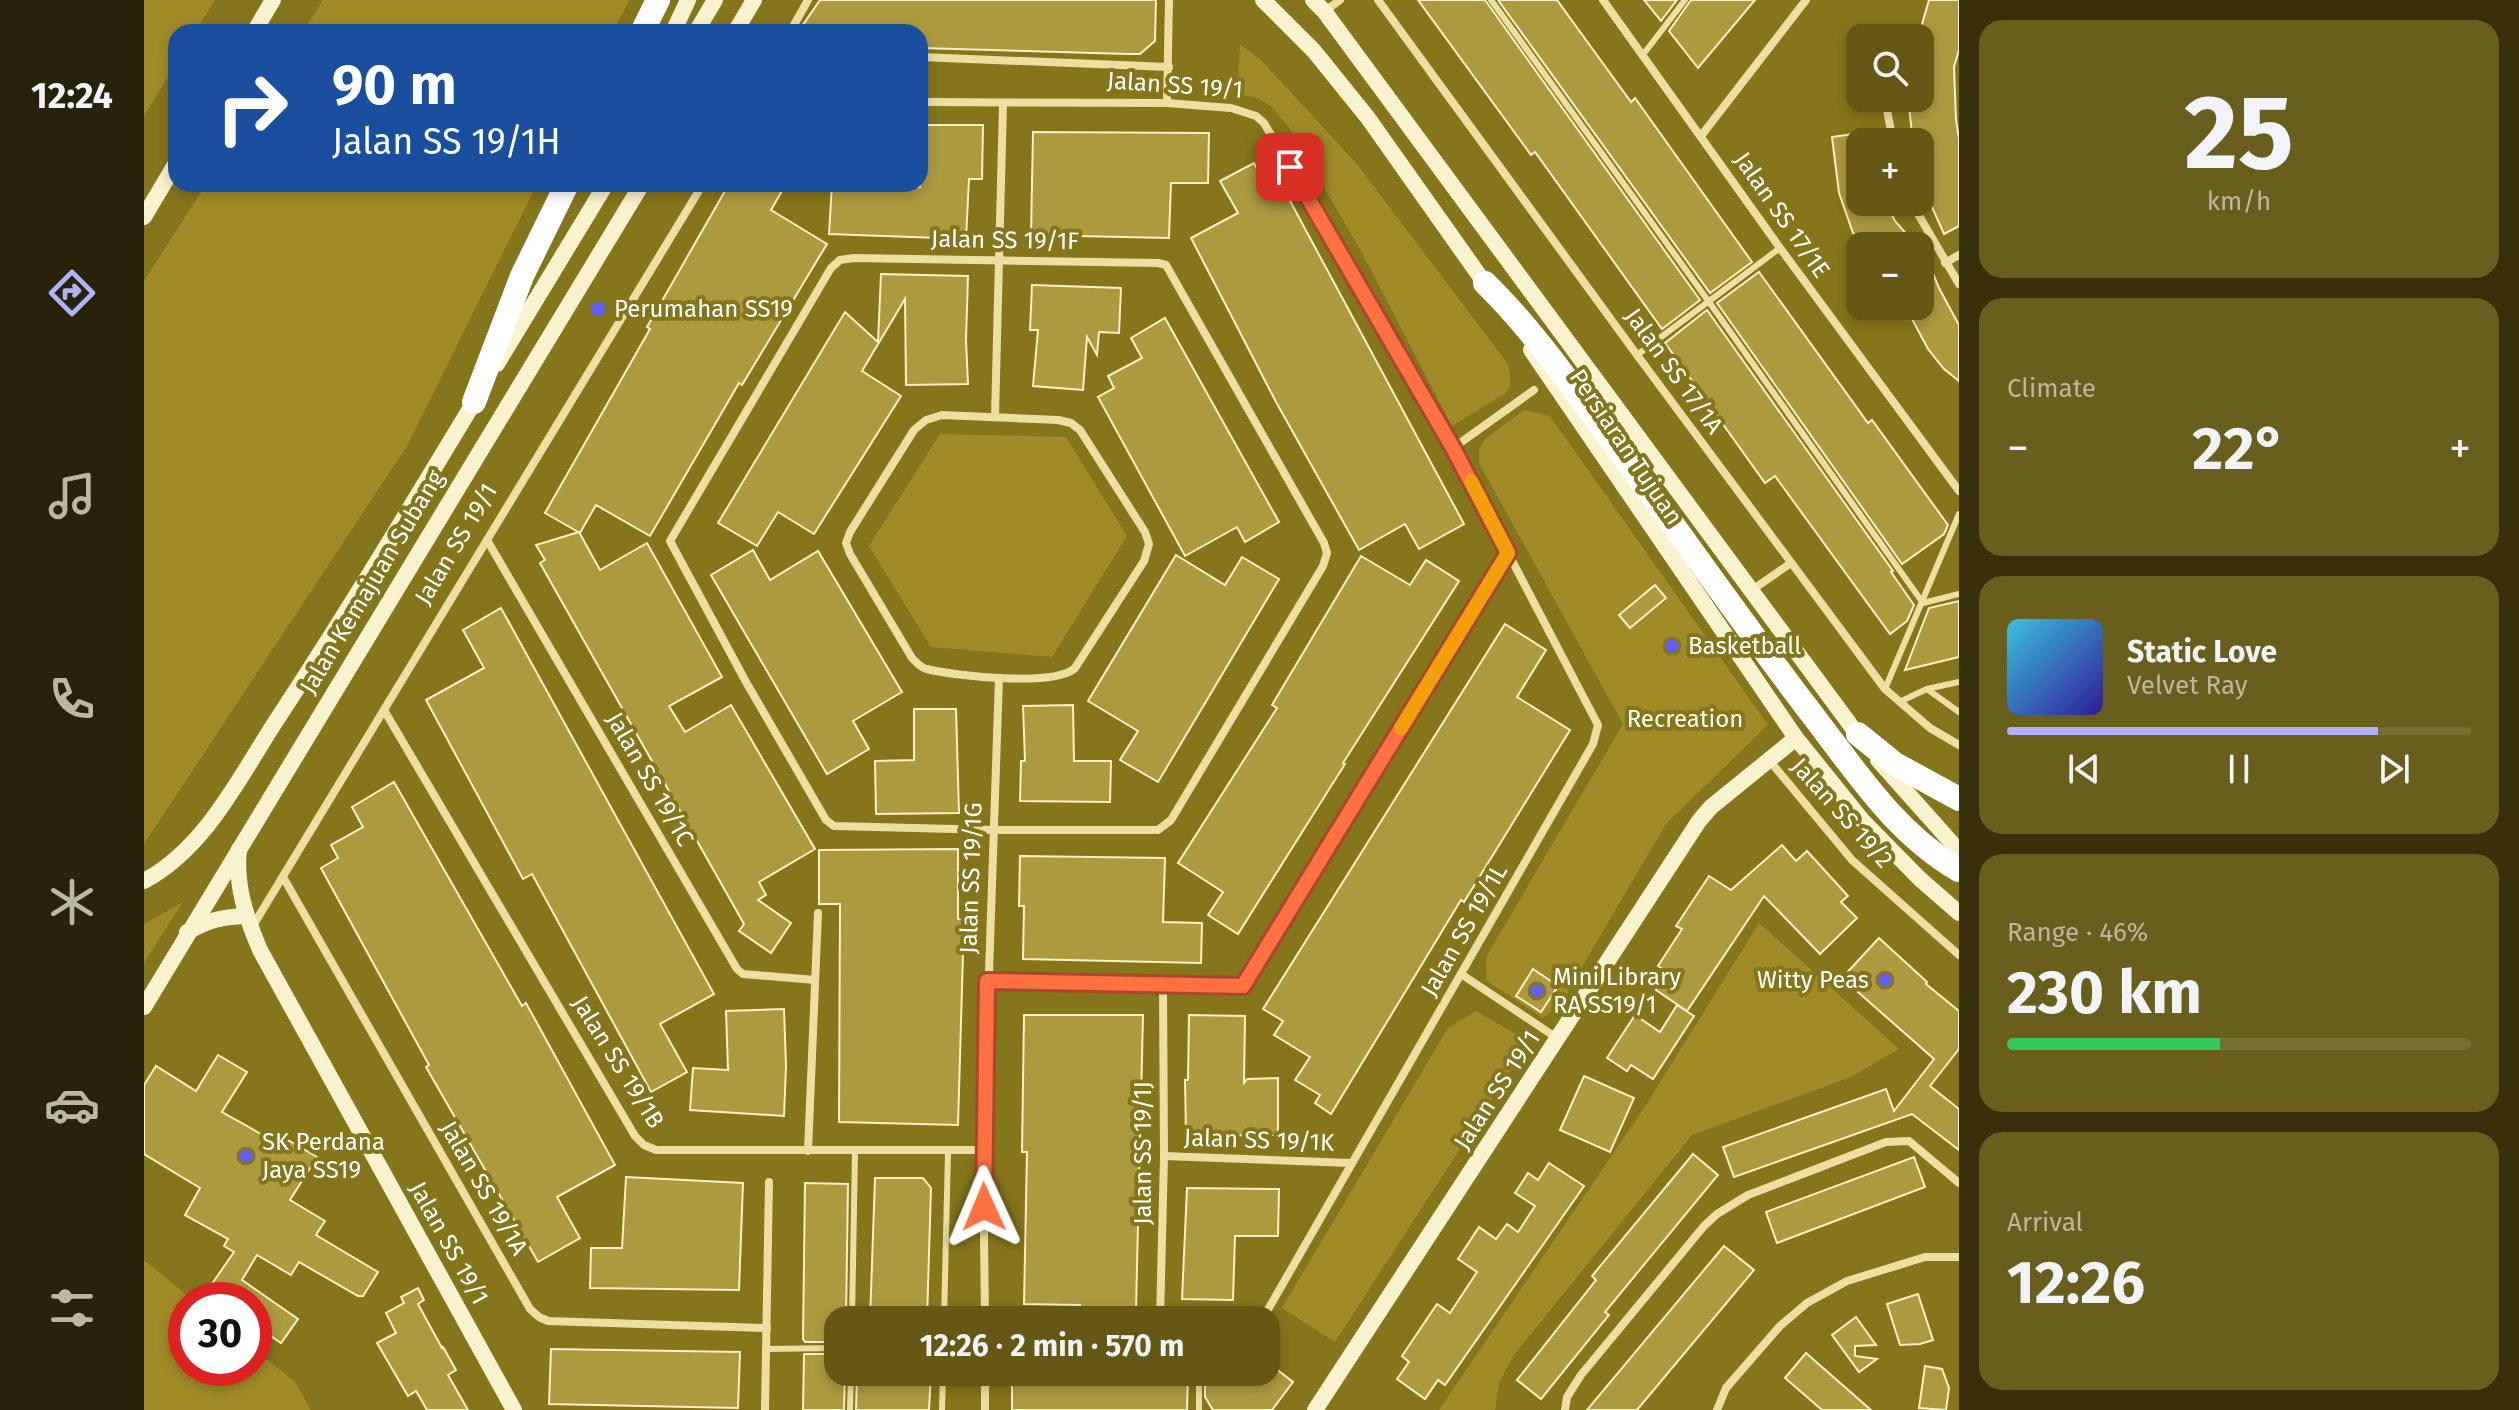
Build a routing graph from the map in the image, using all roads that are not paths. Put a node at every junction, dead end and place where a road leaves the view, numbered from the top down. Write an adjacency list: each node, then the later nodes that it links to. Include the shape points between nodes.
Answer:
1 (273, 0): 16 (main road)
2 (658, 0): 17 (highway)
3 (688, 0): 18 (main road)
4 (715, 0): 19 (main road)
5 (754, 0): 20 (main road)
6 (808, 0): 21 (street)
7 (1169, 0): 24 (street)
8 (1263, 0): 42 (main road, Persiaran Tujuan, via 1314,51 1368,118)
9 (1340, 0): 15 (street)
10 (1378, 0): 45 (street, Jalan SS 17/1A)
11 (1491, 0): 44 (lane)
12 (1603, 0): 22 (street, Jalan SS 17/1E)
13 (1685, 0): 22 (lane)
14 (1806, 0): 28 (street)
15 (1318, 6): 55 (main road, Persiaran Tujuan)
16 (259, 24)
17 (646, 24)
18 (677, 24)
19 (701, 24)
20 (740, 24)
21 (794, 24)
22 (1642, 56): 28 (street, Jalan SS 17/1E)
23 (928, 57): 24 (street)
24 (1169, 67): 26 (street)
25 (928, 102): 27 (street, Jalan SS 19/1)
26 (1167, 103): 27 (street, Jalan SS 19/1); 49 (street, Jalan SS 19/1, via 1231,108 1264,123)
27 (1003, 104): 40 (street)
28 (1701, 136): 37 (street, Jalan SS 17/1E)
29 (168, 176): 36 (main road)
30 (563, 192): 47 (highway, via 522,276)
31 (595, 192): 38 (main road)
32 (601, 192): 38 (main road, Jalan Kemajuan Subang)
33 (637, 192): 71 (main road, Jalan Kemajuan Subang)
34 (698, 192): 52 (street, Jalan SS 19/1)
35 (1919, 216): 41 (street)
36 (144, 217)
37 (1780, 248): 44 (lane); 50 (street, Jalan SS 17/1E)
38 (566, 252): 47 (main road, Jalan Kemajuan Subang)
39 (1958, 257): 41 (street)
40 (1001, 259): 48 (street); 70 (street, Jalan SS 19/1F, via 840,260 670,541 826,820 834,826); 70 (street, Jalan SS 19/1F, via 1166,265 1327,553 1171,820 1158,830)
41 (1945, 263): 43 (street)
42 (1485, 283): 66 (main road, Persiaran Tujuan); 73 (highway, via 1537,339 1882,805 1934,856)
43 (1959, 284)
44 (1709, 302): 45 (lane); 57 (lane)
45 (1637, 355): 54 (street, Jalan SS 17/1A)
46 (1534, 390): 49 (street)
47 (474, 402): 74 (main road, Jalan Kemajuan Subang, via 225,799 190,848)
48 (995, 417): 58 (street, via 942,415 914,430 846,543 912,658 924,669); 58 (street, via 1058,420 1080,430 1149,544 1144,561 1068,675)
49 (1453, 448): 53 (street, Jalan SS 19/1)
50 (1959, 491)
51 (1959, 514): 57 (lane)
52 (487, 540): 63 (street, Jalan SS 19/1); 82 (street, Jalan SS 19/1C, via 737,969 743,974)
53 (1508, 553): 81 (street, Jalan SS 19/1L, via 1598,725 1593,744); 84 (street, via 1243,986)
54 (1791, 563): 55 (street); 60 (street, Jalan SS 17/1A)
55 (1751, 591): 65 (main road, Persiaran Tujuan)
56 (1959, 594): 57 (lane)
57 (1923, 603): 60 (lane)
58 (999, 678): 70 (street, Jalan SS 19/1G)
59 (1959, 682): 61 (lane)
60 (1885, 689): 62 (street, Jalan SS 17/1A)
61 (1927, 689): 62 (lane); 64 (lane)
62 (1899, 702): 67 (street, Jalan SS 17/1A)
63 (384, 710): 75 (street, Jalan SS 19/1); 88 (street, Jalan SS 19/1B, via 635,1136 656,1150)
64 (1959, 712)
65 (1858, 734): 69 (highway, via 1895,764); 72 (main road, Persiaran Tujuan)
66 (1796, 738): 68 (main road, Jalan SS 19/1); 77 (main road, Persiaran Tujuan, via 1862,820)
67 (1959, 745)
68 (1769, 760): 80 (street, Jalan SS 19/2, via 1852,860); 86 (main road, Jalan SS 19/1, via 1699,821)
69 (1959, 799)
70 (993, 830): 83 (street, Jalan SS 19/1G)
71 (239, 847): 78 (main road, Jalan SS 19/1, via 237,867); 79 (main road, Jalan Kemajuan Subang)
72 (1959, 851)
73 (1959, 870)
74 (148, 877)
75 (283, 877): 78 (street, Jalan SS 19/1); 101 (street, Jalan SS 19/1A, via 530,1309 548,1321)
76 (818, 913): 82 (street)
77 (1959, 913)
78 (249, 923): 79 (main road, via 223,917); 108 (main road, Jalan SS 19/1)
79 (187, 932): 85 (main road, Jalan Kemajuan Subang)
80 (1959, 955)
81 (1461, 974): 86 (street); 92 (street, Jalan SS 19/1L)
82 (815, 980): 88 (street)
83 (987, 981): 84 (street); 87 (street, Jalan SS 19/1G)
84 (1163, 986): 91 (street, Jalan SS 19/1J)
85 (144, 1007)
86 (1559, 1039): 114 (main road, Jalan SS 19/1)
87 (983, 1150): 90 (street, Jalan SS 19/1B); 98 (street, Jalan SS 19/1G)
88 (808, 1151): 89 (street, Jalan SS 19/1B)
89 (855, 1152): 90 (street, Jalan SS 19/1B); 96 (lane)
90 (948, 1152): 97 (lane)
91 (1164, 1156): 92 (street, Jalan SS 19/1K); 99 (street, Jalan SS 19/1J)
92 (1351, 1163): 100 (street, Jalan SS 19/1L)
93 (769, 1182): 101 (street)
94 (1959, 1183): 115 (street, via 1909,1141 1886,1142 1734,1202 1704,1226 1581,1375)
95 (1959, 1257): 116 (street, via 1925,1257 1847,1281 1807,1303 1726,1388)
96 (852, 1306)
97 (944, 1306)
98 (985, 1306)
99 (1160, 1306)
100 (1270, 1306)
101 (767, 1328): 103 (street)
102 (824, 1348): 103 (lane)
103 (766, 1349): 109 (street)
104 (851, 1386): 110 (lane)
105 (943, 1386): 111 (lane)
106 (985, 1386): 112 (street)
107 (1199, 1386): 113 (lane)
108 (514, 1410)
109 (765, 1410)
110 (850, 1410)
111 (942, 1410)
112 (985, 1410)
113 (1199, 1410)
114 (1315, 1410)
115 (1565, 1410)
116 (1717, 1410)

